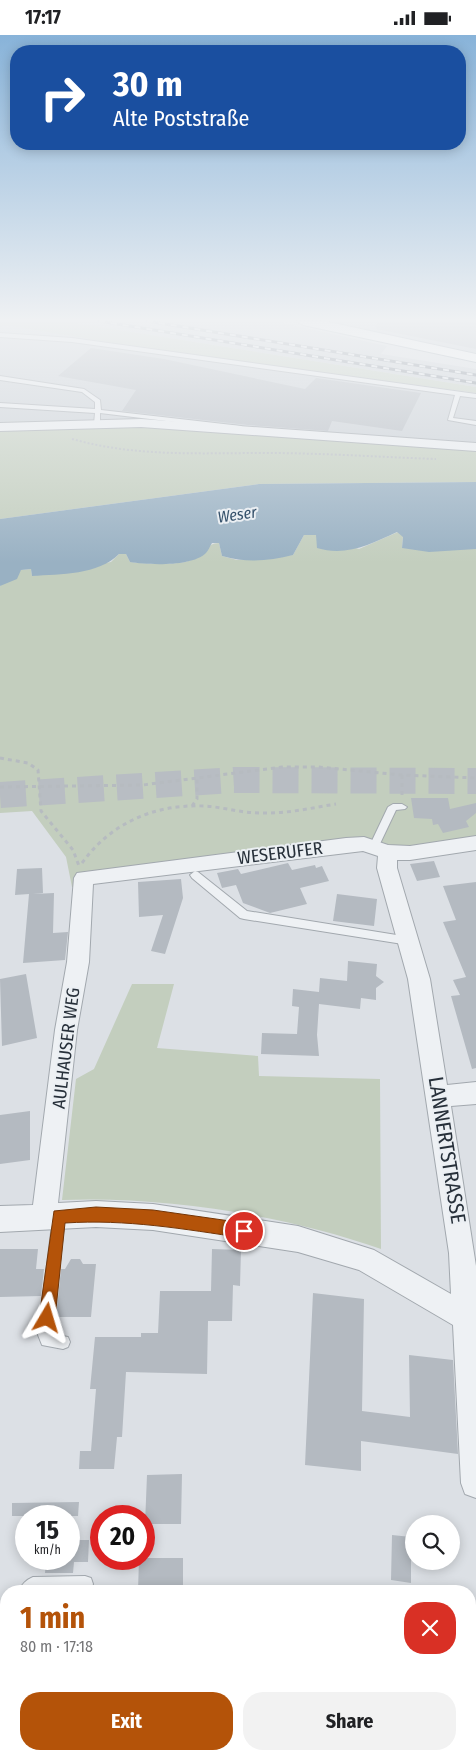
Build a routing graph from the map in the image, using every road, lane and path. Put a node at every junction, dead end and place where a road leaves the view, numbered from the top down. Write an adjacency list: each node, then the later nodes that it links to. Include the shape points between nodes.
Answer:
1 (98, 402): 4 (lane)
2 (456, 402): 5 (lane, via 450,419)
3 (0, 405): 4 (lane)
4 (96, 411): 6 (lane); 8 (lane, via 230,425)
5 (476, 423)
6 (97, 424): 7 (street); 8 (street, via 141,423)
7 (0, 427)
8 (249, 430): 10 (street)
9 (68, 438): 11 (path, via 140,453 300,453)
10 (476, 447)
11 (443, 459)
12 (0, 758): 17 (path, via 28,763 38,771)
13 (402, 775): 14 (path); 15 (path, via 282,767); 20 (path)
14 (476, 778)
15 (197, 779): 17 (path, via 143,785); 19 (path, via 197,799 193,806)
16 (0, 787): 17 (path)
17 (40, 787): 23 (path, via 41,811 74,850)
18 (336, 805): 19 (path, via 254,813 204,806)
19 (186, 807): 23 (path, via 149,813 117,826 93,846)
20 (402, 807): 22 (lane, via 393,807)
21 (476, 843): 22 (street, WESERUFER, via 410,853)
22 (381, 850): 23 (street, WESERUFER, via 364,844 346,845); 25 (street, LANNERTSTRASSE)
23 (82, 873): 28 (street, AULHAUSER WEG, via 78,962 66,1031)
24 (195, 875): 25 (lane, via 244,915)
25 (408, 941): 27 (street, LANNERTSTRASSE, via 420,979)
26 (476, 1093): 27 (street)
27 (439, 1096): 30 (street, LANNERTSTRASSE)
28 (52, 1216): 29 (street); 30 (street, via 153,1217 298,1239 365,1259); 31 (lane, via 45,1335 47,1340)
29 (0, 1219)
30 (472, 1321): 32 (street, LANNERTSTRASSE)
31 (63, 1343)
32 (476, 1483)
33 (85, 1584): 34 (lane)
34 (33, 1585)

